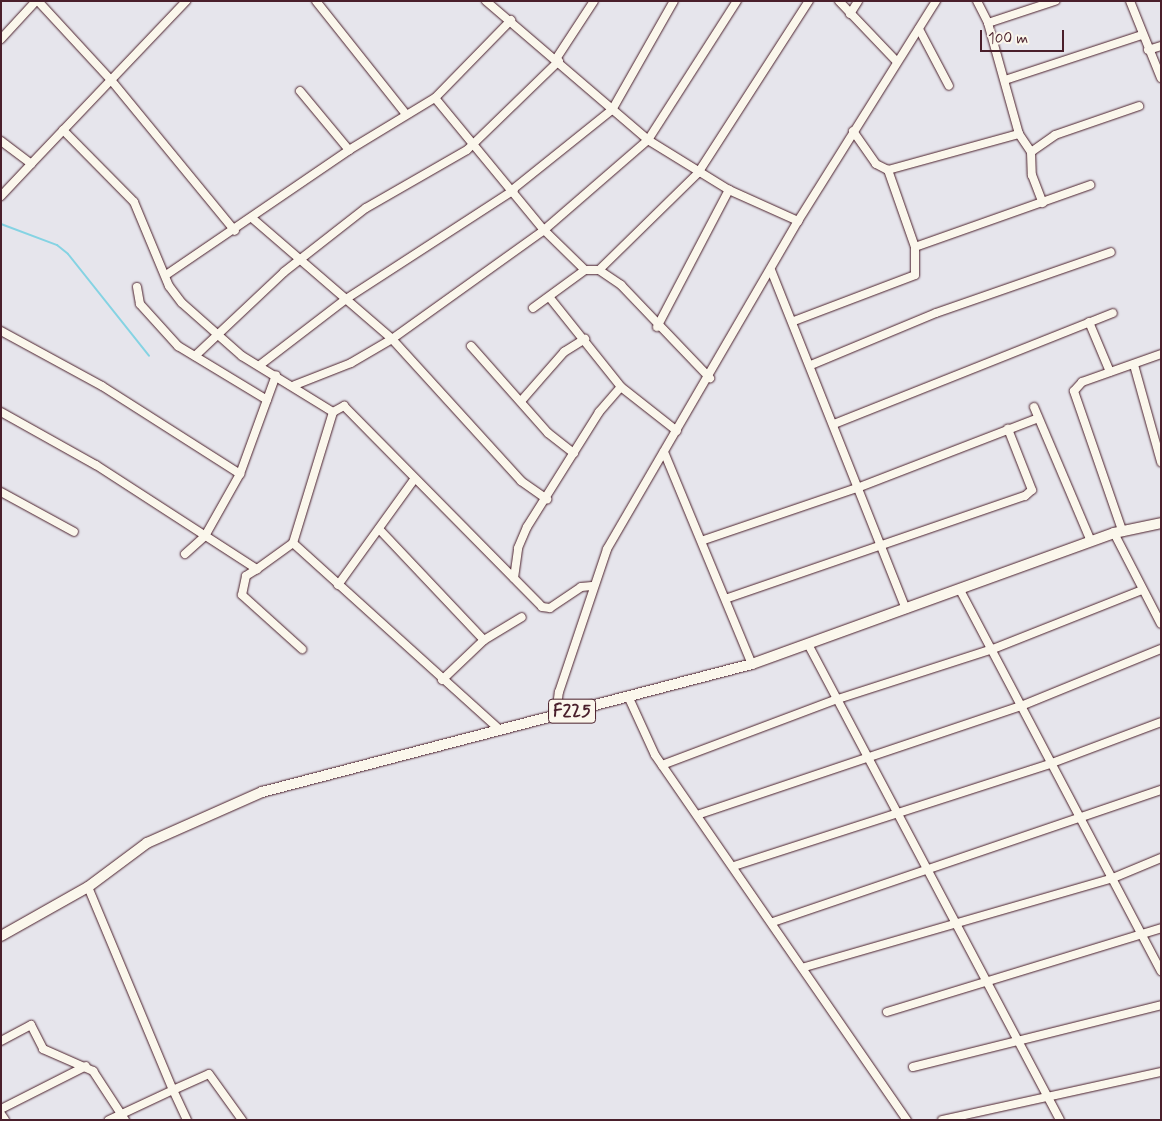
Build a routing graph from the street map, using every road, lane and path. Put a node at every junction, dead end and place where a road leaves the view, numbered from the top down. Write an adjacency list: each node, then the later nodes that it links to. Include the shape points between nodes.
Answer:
1 (37, 1): 20 (street); 26 (street)
2 (186, 1): 26 (street)
3 (316, 1): 33 (street)
4 (486, 1): 16 (street)
5 (594, 1): 23 (street)
6 (674, 1): 32 (street)
7 (737, 1): 37 (street)
8 (809, 1): 44 (street)
9 (839, 1): 15 (street)
10 (858, 1): 15 (street)
11 (936, 1): 18 (street)
12 (977, 1): 17 (street)
13 (1055, 1): 17 (street)
14 (1130, 1): 19 (street)
15 (850, 14): 24 (street)
16 (511, 20): 23 (street); 30 (street)
17 (988, 23): 27 (street)
18 (919, 29): 24 (street); 28 (street)
19 (1142, 35): 22 (street); 27 (street)
20 (1, 39)
21 (1161, 46): 22 (street)
22 (1148, 50): 25 (street)
23 (557, 60): 32 (street); 39 (street)
24 (897, 62): 35 (street)
25 (1161, 78)
26 (111, 80): 34 (street); 53 (street)
27 (1005, 80): 36 (street)
28 (949, 86)
29 (300, 91): 40 (street)
30 (435, 98): 33 (street); 39 (street)
31 (1139, 106): 41 (street, via 1055,135)
32 (612, 110): 37 (street); 46 (street)
33 (406, 114): 40 (street)
34 (63, 130): 42 (street); 60 (street, via 134,202)
35 (853, 131): 43 (street, via 876,164); 51 (street)
36 (1019, 134): 41 (street); 43 (street)
37 (648, 140): 44 (street); 52 (street)
38 (1, 141): 42 (street)
39 (472, 144): 46 (street); 56 (street, via 366,208)
40 (349, 150): 50 (street)
41 (1031, 152): 49 (street, via 1032,176)
42 (30, 164): 48 (street)
43 (888, 170): 54 (street)
44 (698, 173): 47 (street); 58 (street)
45 (1090, 185): 49 (street)
46 (513, 190): 52 (street); 63 (street)
47 (729, 190): 51 (street); 68 (street)
48 (1, 196)
49 (1043, 203): 54 (street)
50 (252, 218): 53 (street); 56 (street)
51 (798, 221): 59 (street)
52 (544, 230): 57 (street); 71 (street)
53 (235, 231): 60 (street)
54 (914, 247): 66 (street, via 911,279)
55 (1111, 252): 78 (street, via 936,313)
56 (300, 260): 63 (street); 70 (street)
57 (585, 270): 58 (street); 62 (street)
58 (599, 270): 68 (street, via 621,285)
59 (771, 270): 66 (street); 81 (street)
60 (166, 275): 70 (street, via 182,303)
61 (138, 287): 75 (street, via 140,304 155,323)
62 (550, 298): 64 (street); 72 (street)
63 (346, 299): 71 (street); 77 (street)
64 (533, 308)
65 (1113, 313): 67 (street)
66 (794, 321): 78 (street)
67 (1089, 322): 79 (street); 90 (street)
68 (657, 327): 81 (street)
69 (1, 331): 96 (street, via 102,386)
70 (214, 334): 75 (street); 77 (street)
71 (392, 339): 82 (street, via 351,363); 100 (street, via 521,481)
72 (585, 339): 83 (street); 85 (street, via 564,352)
73 (472, 346): 85 (street)
74 (1161, 354): 76 (street)
75 (195, 356): 84 (street)
76 (1134, 364): 79 (street); 95 (street)
77 (260, 365): 80 (street)
78 (812, 365): 90 (street)
79 (1110, 372): 104 (street, via 1082,382 1074,390)
80 (276, 375): 82 (street); 84 (street)
81 (710, 378): 92 (street)
82 (295, 386): 88 (street)
83 (622, 387): 92 (street); 94 (street, via 599,412)
84 (267, 400): 96 (street)
85 (522, 400): 94 (street, via 548,432)
86 (1034, 407): 89 (street)
87 (1, 412): 105 (street, via 96,465)
88 (333, 412): 97 (street, via 344,406); 108 (street)
89 (1038, 418): 91 (street); 107 (street)
90 (834, 424): 98 (street)
91 (1008, 430): 98 (street); 109 (street, via 1032,490)
92 (677, 431): 93 (street)
93 (664, 452): 106 (street); 114 (street, via 607,549)
94 (574, 453): 100 (street)
95 (1161, 462)
96 (240, 474): 105 (street)
97 (413, 481): 102 (street); 112 (street)
98 (857, 488): 106 (street); 109 (street)
99 (1, 492): 103 (street)
100 (546, 498): 112 (street, via 518,548)
101 (1161, 523): 104 (main road, F225)
102 (379, 529): 113 (street); 121 (street)
103 (74, 532)
104 (1118, 532): 107 (main road, F225); 116 (street)
105 (204, 536): 110 (street); 111 (street)
106 (704, 540): 117 (street)
107 (1091, 541): 115 (main road, F225)
108 (293, 543): 111 (street); 113 (street)
109 (880, 544): 117 (street); 118 (street)
110 (185, 554)
111 (257, 569): 124 (street, via 246,576 242,595)
112 (514, 578): 114 (street, via 542,607 550,608 581,587)
113 (338, 585): 127 (street)
114 (592, 586): 131 (street)
115 (960, 590): 118 (main road, F225); 125 (street)
116 (1142, 590): 120 (street); 125 (street)
117 (728, 598): 126 (street)
118 (906, 609): 122 (main road, F225)
119 (522, 617): 121 (street)
120 (1161, 624)
121 (484, 640): 127 (street)
122 (809, 646): 126 (main road, F225); 129 (street)
123 (1161, 648): 130 (street)
124 (302, 649)
125 (993, 649): 129 (street); 130 (street)
126 (752, 664): 128 (main road, F225)
127 (442, 680): 133 (street)
128 (628, 696): 131 (main road, F225); 136 (street)
129 (838, 699): 134 (street); 136 (street)
130 (1022, 706): 134 (street); 135 (street)
131 (556, 715): 133 (main road, F225)
132 (1161, 722): 135 (street)
133 (500, 730): 145 (main road, F225, via 262,792 146,844)
134 (867, 757): 138 (street); 139 (street)
135 (1052, 763): 139 (street); 140 (street)
136 (662, 765): 138 (street)
137 (1161, 790): 140 (street)
138 (700, 814): 142 (street)
139 (897, 814): 142 (street); 143 (street)
140 (1083, 819): 143 (street); 144 (street)
141 (1161, 858): 144 (street)
142 (734, 866): 146 (street)
143 (927, 872): 146 (street); 147 (street)
144 (1113, 878): 147 (street); 150 (street)
145 (88, 887): 149 (main road, F225); 161 (street)
146 (773, 922): 151 (street)
147 (958, 925): 151 (street); 153 (street)
148 (1161, 928): 150 (street)
149 (1, 936)
150 (1143, 936): 152 (street); 153 (street)
151 (805, 967): 170 (street)
152 (1161, 971)
153 (988, 982): 155 (street); 156 (street)
154 (1161, 1005): 156 (street)
155 (888, 1012)
156 (1018, 1039): 159 (street); 162 (street)
157 (1, 1041): 158 (street, via 31,1025 43,1049)
158 (86, 1066): 163 (street); 165 (street)
159 (913, 1067)
160 (1161, 1072): 162 (street)
161 (173, 1090): 165 (street); 168 (street); 169 (street, via 210,1074)
162 (1049, 1098): 171 (street); 172 (street)
163 (1, 1109)
164 (1, 1114): 166 (street)
165 (123, 1117): 167 (street)
166 (5, 1120)
167 (109, 1120)
168 (187, 1120)
169 (242, 1120)
170 (908, 1120)
171 (942, 1120)
172 (1060, 1120)

